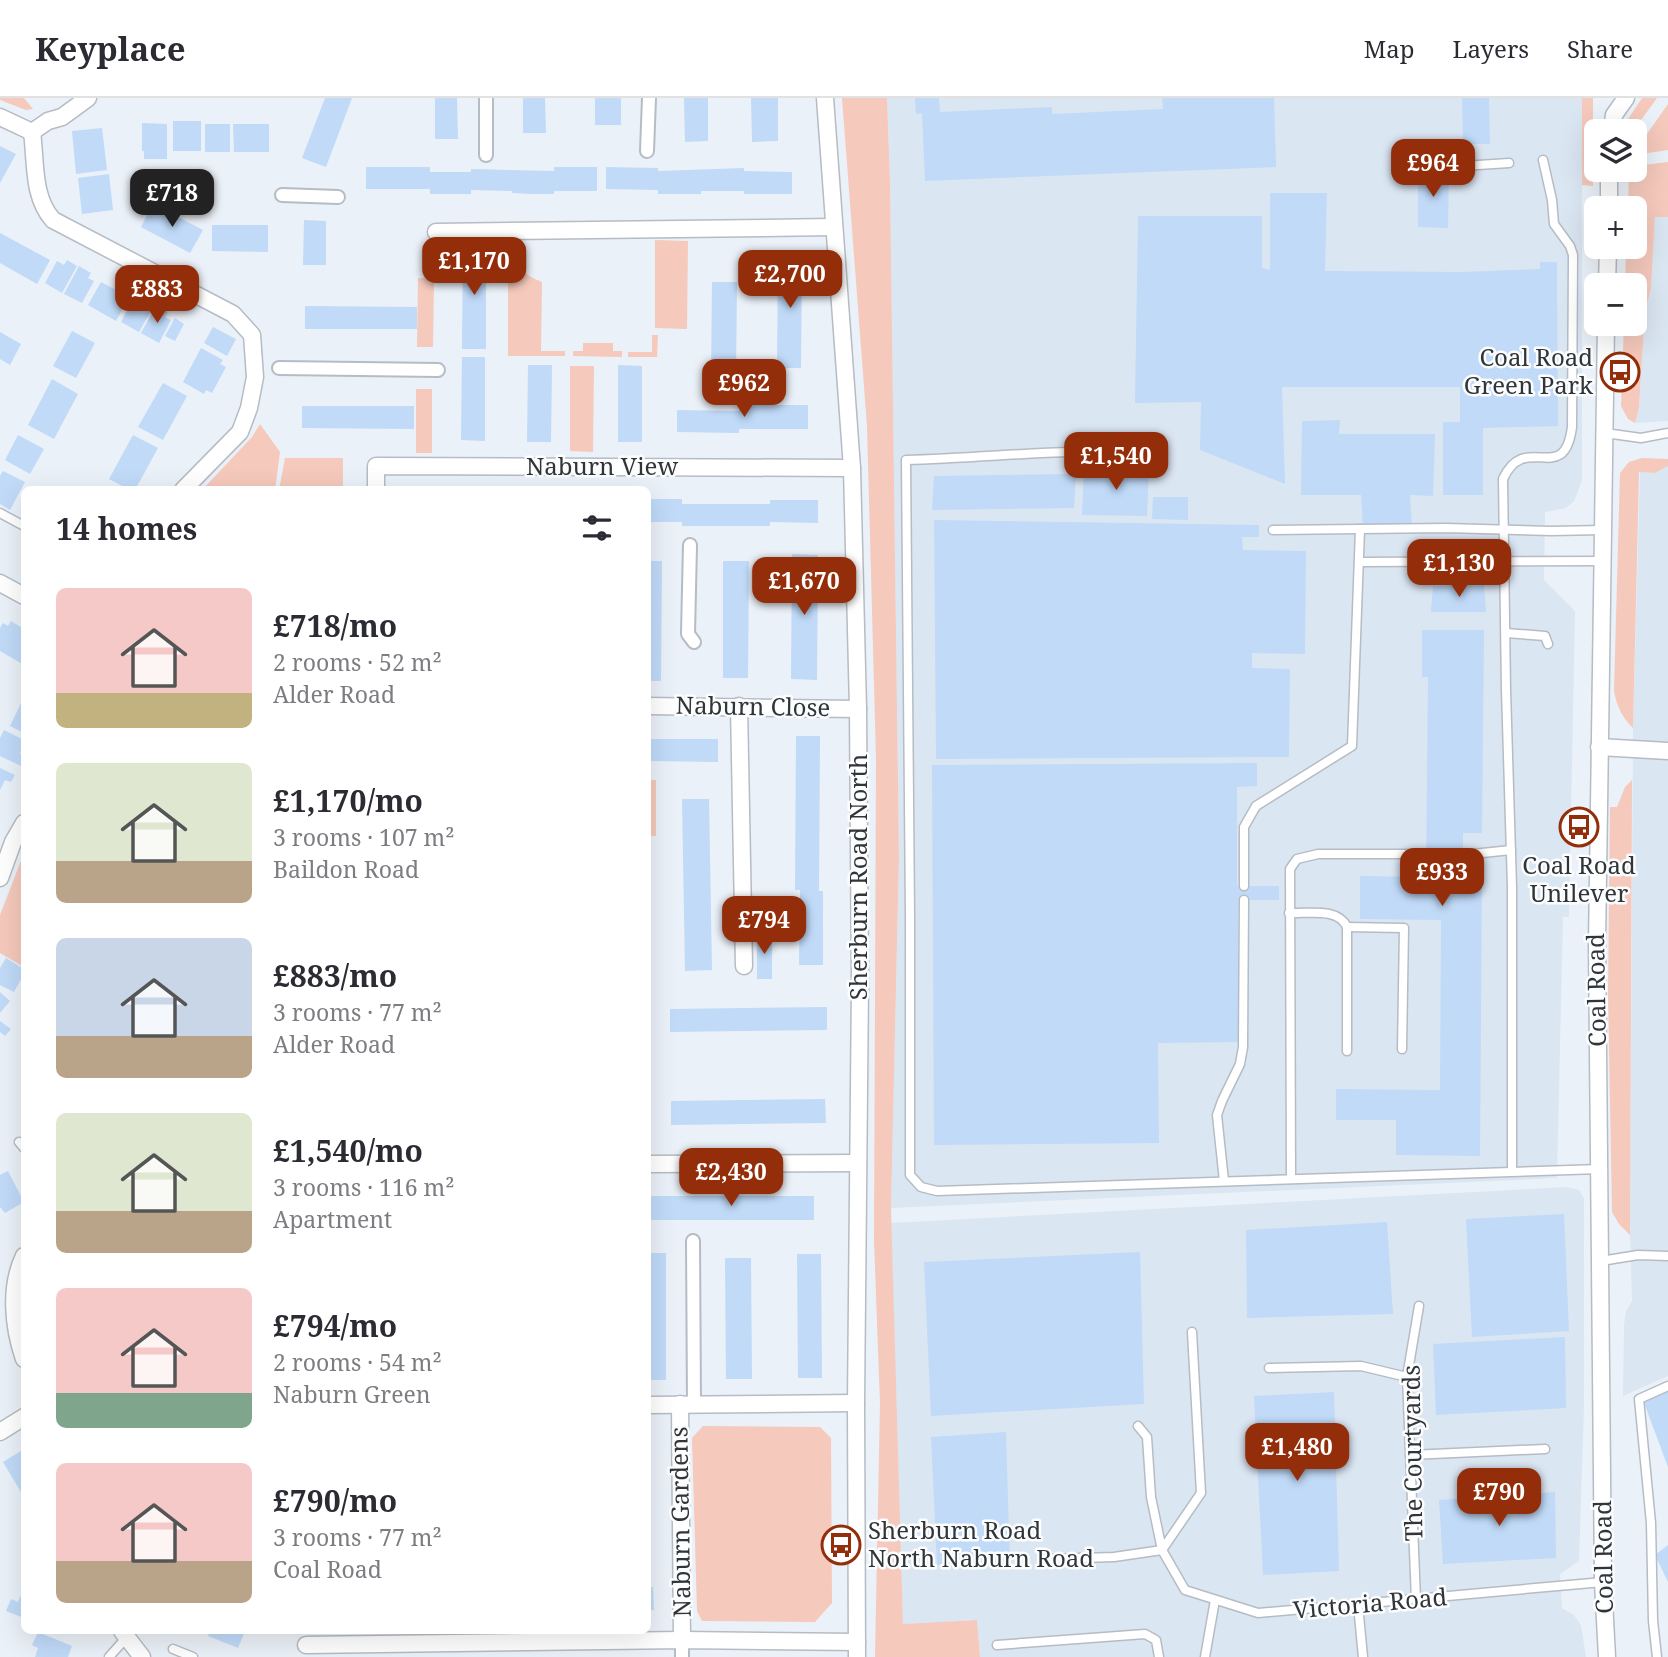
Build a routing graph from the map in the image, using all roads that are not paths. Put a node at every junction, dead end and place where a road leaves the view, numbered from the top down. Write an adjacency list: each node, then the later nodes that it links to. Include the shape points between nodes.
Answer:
1 (88, 98): 8 (street)
2 (486, 98): 10 (street)
3 (649, 98): 9 (street)
4 (825, 98): 16 (street, Sherburn Road North)
5 (1626, 98): 7 (street)
6 (0, 117): 8 (street)
7 (1614, 119)
8 (32, 132): 25 (street, via 39,196 53,220 233,314 252,335 255,377 240,432)
9 (647, 151)
10 (486, 155)
11 (1543, 160): 30 (lane, via 1554,223 1573,255 1572,427 1563,453 1551,458 1526,457 1508,468 1503,479)
12 (1509, 163): 13 (lane)
13 (1463, 166)
14 (282, 195): 15 (street)
15 (338, 197)
16 (835, 228): 17 (street); 24 (street, Sherburn Road North)
17 (436, 232)
18 (1606, 336): 21 (street, Coal Road)
19 (279, 368): 20 (street)
20 (438, 370)
21 (1605, 433): 22 (lane, via 1641,438); 32 (street, Coal Road)
22 (1668, 433)
23 (1140, 451): 64 (lane, via 906,460 909,1175 921,1187 937,1191)
24 (852, 468): 26 (street, Naburn View, via 376,466); 44 (street, Sherburn Road North)
25 (187, 486)
26 (376, 486)
27 (0, 513): 28 (lane)
28 (21, 524)
29 (1360, 528): 30 (lane); 31 (lane); 36 (lane)
30 (1505, 528): 32 (lane); 34 (lane)
31 (1273, 530)
32 (1603, 530): 35 (street, Coal Road)
33 (690, 545): 40 (street, via 688,634)
34 (1505, 560): 35 (lane); 36 (lane); 39 (lane)
35 (1603, 561): 45 (street, Coal Road)
36 (1359, 562): 52 (lane, via 1352,746 1256,806 1244,827)
37 (0, 583): 38 (street)
38 (21, 594)
39 (1506, 633): 41 (lane, via 1545,636); 48 (lane)
40 (694, 642)
41 (1548, 644)
42 (651, 706): 43 (street, Naburn Close)
43 (739, 706): 44 (street, Naburn Close); 56 (street)
44 (858, 709): 59 (street, Sherburn Road North)
45 (1599, 747): 46 (street); 61 (street, Coal Road)
46 (1668, 751)
47 (21, 828): 51 (street)
48 (1511, 850): 50 (lane); 62 (lane)
49 (1426, 854): 54 (lane, via 1318,854 1297,859 1290,869)
50 (1463, 855)
51 (0, 878)
52 (1244, 886)
53 (1244, 900): 64 (lane, via 1243,1047 1217,1115)
54 (1289, 914): 55 (lane, via 1331,914); 63 (lane)
55 (1347, 927): 57 (lane, via 1404,928); 58 (lane)
56 (744, 966)
57 (1402, 1049)
58 (1347, 1051)
59 (858, 1163): 60 (street); 75 (street, Sherburn Road North)
60 (651, 1164)
61 (1600, 1169): 62 (lane); 67 (street, Coal Road)
62 (1512, 1171): 63 (lane)
63 (1291, 1179): 64 (lane)
64 (1224, 1181)
65 (693, 1241): 76 (street)
66 (1668, 1256): 67 (lane)
67 (1601, 1261): 85 (street, Coal Road)
68 (21, 1263): 71 (street, via 15,1298)
69 (1419, 1306): 73 (lane, The Courtyards)
70 (1192, 1332): 83 (lane, via 1201,1493)
71 (21, 1350)
72 (1269, 1368): 73 (lane, via 1361,1366)
73 (1407, 1377): 82 (lane, The Courtyards)
74 (1668, 1386): 103 (lane, via 1639,1399)
75 (856, 1402): 76 (street); 94 (street, Sherburn Road North)
76 (687, 1404): 77 (street); 90 (street, Naburn Gardens)
77 (651, 1405)
78 (21, 1420): 80 (street)
79 (1138, 1426): 83 (lane, Victoria Road, via 1147,1437 1151,1497)
80 (0, 1432)
81 (1545, 1449): 82 (lane)
82 (1410, 1455): 87 (lane, The Courtyards)
83 (1162, 1550): 84 (lane); 86 (lane, Victoria Road, via 1185,1590)
84 (1048, 1559)
85 (1603, 1582): 87 (lane, Victoria Road); 102 (street, Coal Road)
86 (1215, 1600): 88 (lane, Victoria Road, via 1258,1613); 100 (lane)
87 (1416, 1600): 88 (lane, Victoria Road)
88 (1358, 1605): 101 (lane)
89 (124, 1634): 95 (lane); 96 (street)
90 (682, 1640): 91 (street); 94 (street); 98 (street)
91 (306, 1645)
92 (997, 1645): 99 (lane, via 1145,1633 1156,1640)
93 (173, 1649): 97 (lane)
94 (857, 1649)
95 (110, 1657)
96 (142, 1657)
97 (192, 1657)
98 (682, 1657)
99 (1159, 1657)
100 (1205, 1657)
101 (1363, 1657)
102 (1607, 1657)
103 (1657, 1657)

